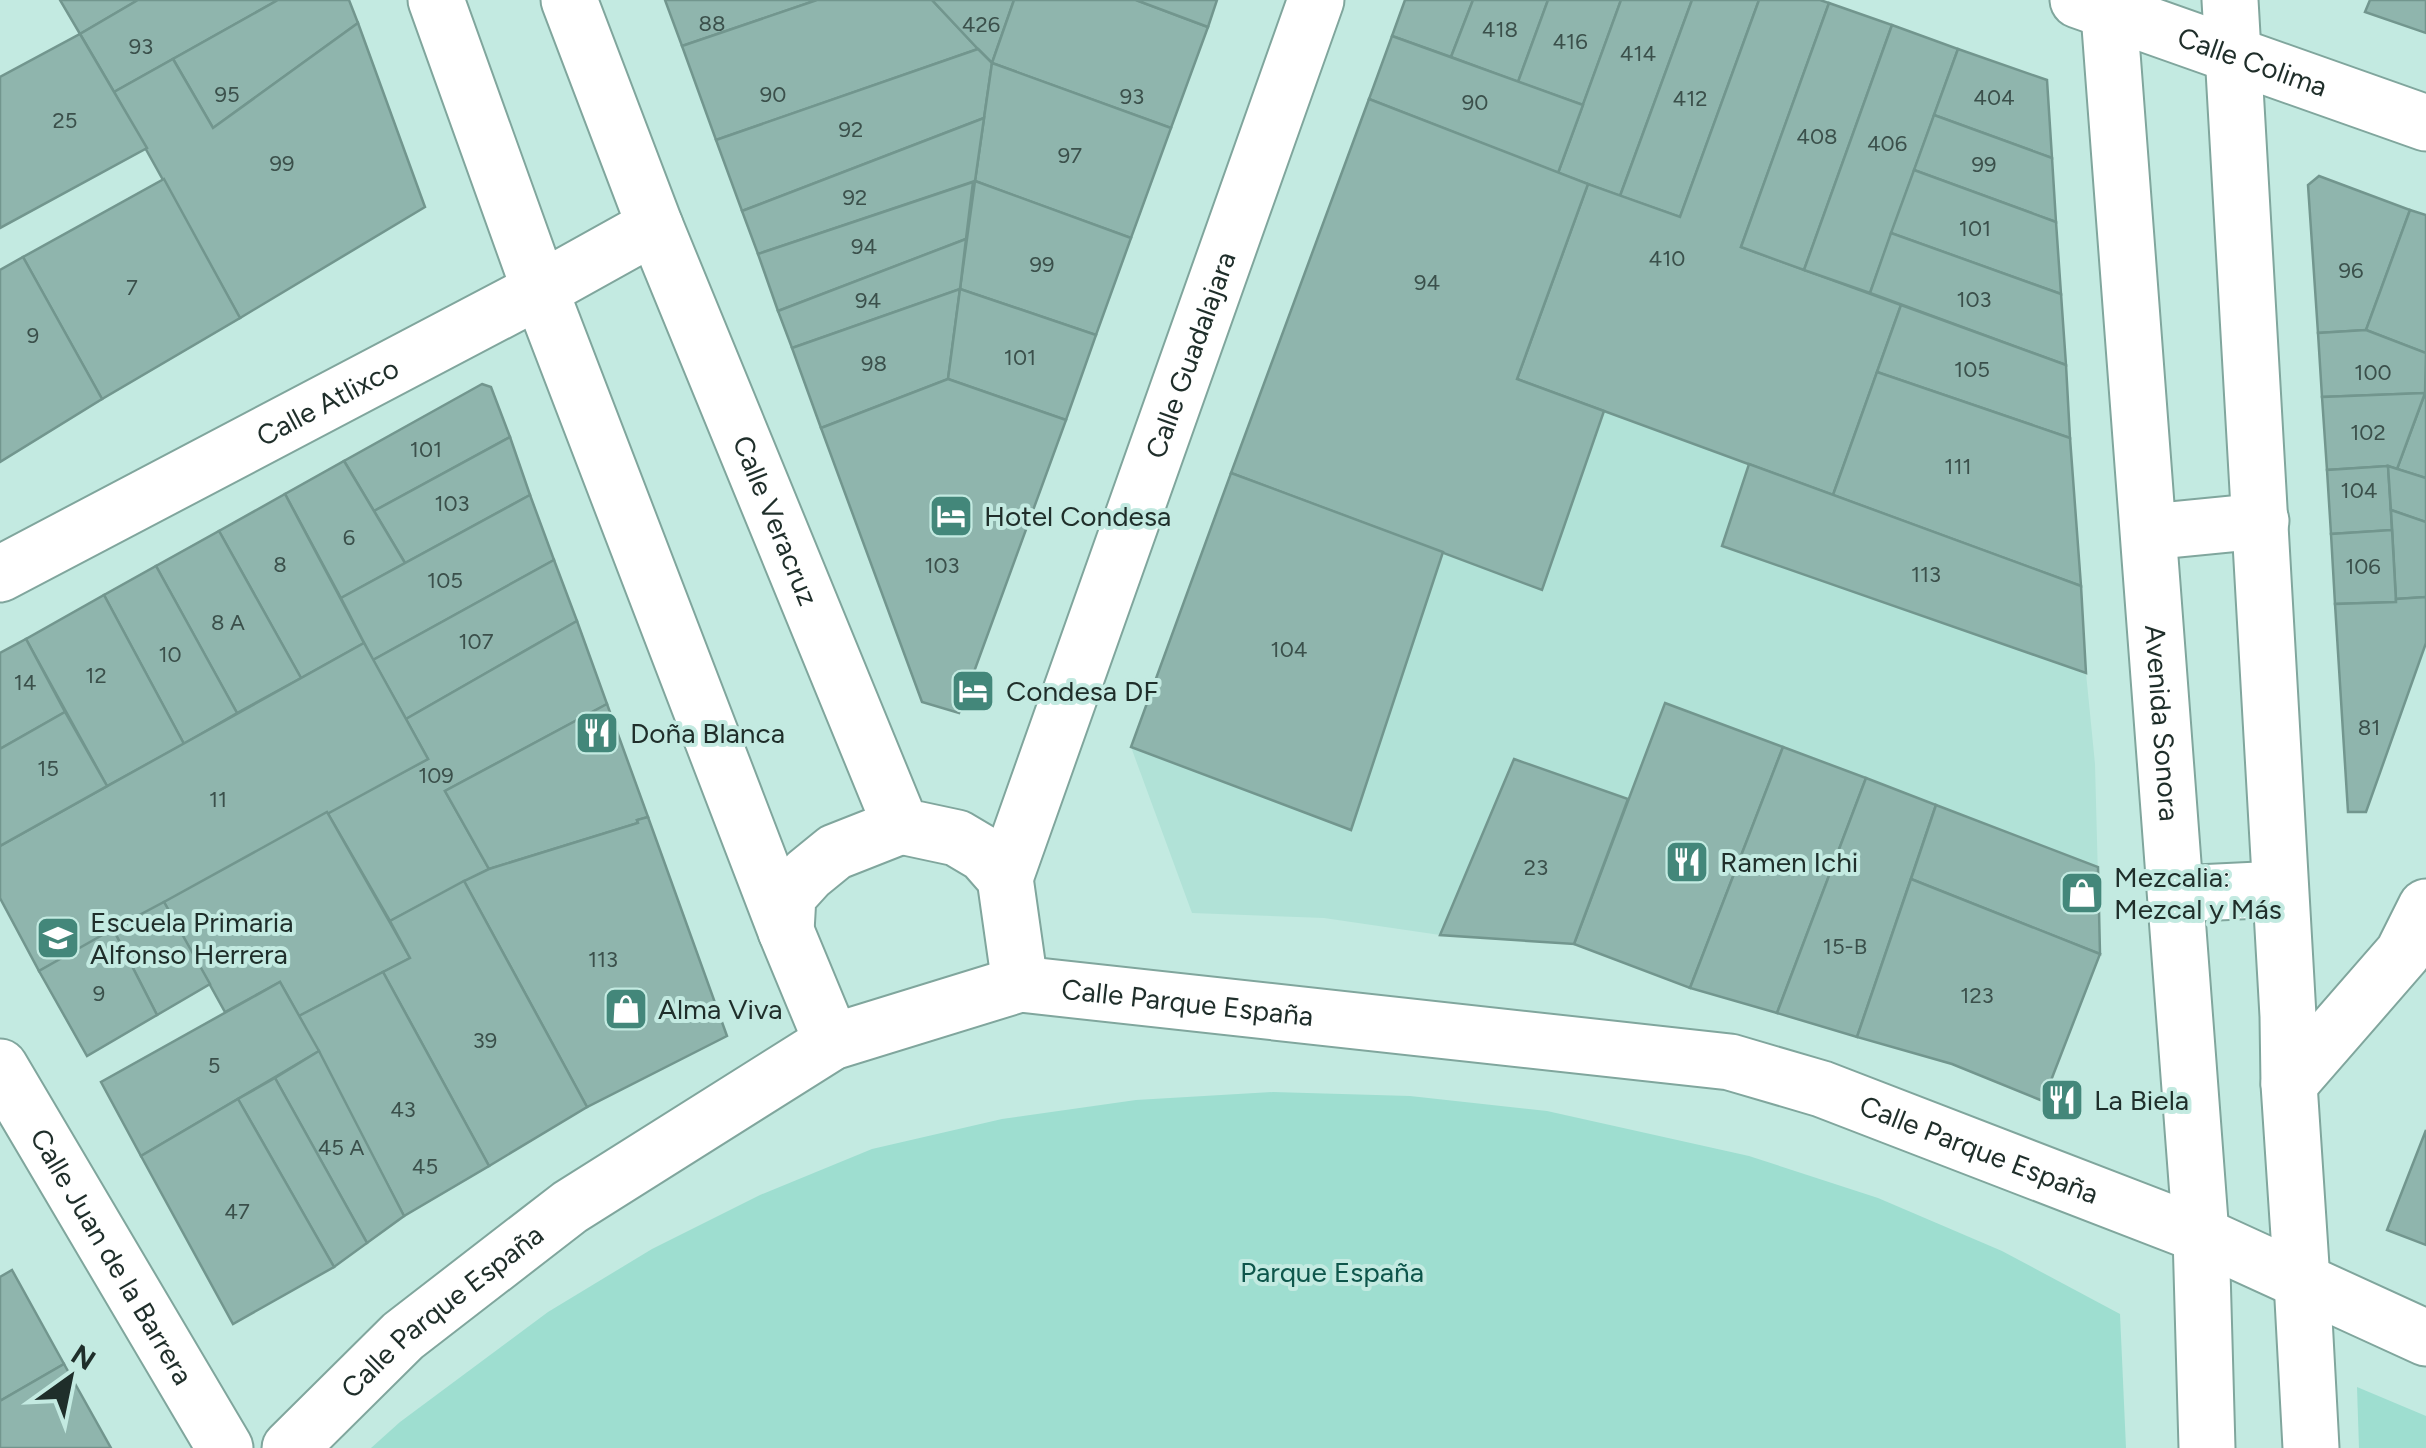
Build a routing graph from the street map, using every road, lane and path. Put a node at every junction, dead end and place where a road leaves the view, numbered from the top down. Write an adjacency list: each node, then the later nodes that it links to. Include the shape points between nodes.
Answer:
1 (436, 0): 9 (main road)
2 (570, 0): 8 (main road, Calle Veracruz)
3 (1316, 0): 14 (main road, Calle Guadalajara)
4 (2230, 0): 6 (main road)
5 (2098, 4): 6 (main road, Calle Colima); 11 (main road, Avenida Sonora)
6 (2234, 55): 7 (main road, Calle Colima); 10 (main road)
7 (2426, 123)
8 (655, 226): 9 (main road, Calle Atlixco); 13 (main road, Calle Veracruz)
9 (540, 290): 12 (main road, Calle Atlixco); 18 (main road)
10 (2262, 521): 11 (main road); 15 (main road)
11 (2149, 532): 16 (main road, Avenida Sonora)
12 (0, 574)
13 (901, 826): 14 (main road, via 957,838); 18 (main road, via 835,852 808,874 788,896)
14 (1005, 878): 19 (main road)
15 (2280, 888): 16 (main road); 22 (main road)
16 (2176, 894): 23 (main road, Avenida Sonora)
17 (2426, 907): 22 (main road, via 2403,953)
18 (786, 931): 20 (main road)
19 (1020, 984): 20 (main road, Calle Parque España); 23 (main road, Calle Parque España, via 1730,1062 1822,1090)
20 (832, 1042): 27 (main road, Calle Parque España, via 570,1206 403,1336)
21 (0, 1067): 26 (main road, Calle Juan de la Barrera)
22 (2289, 1084): 24 (main road)
23 (2201, 1235): 24 (main road, Calle Parque España); 28 (main road, Avenida Sonora)
24 (2302, 1280): 25 (main road, Calle Parque España); 29 (main road)
25 (2426, 1338)
26 (225, 1448)
27 (290, 1448)
28 (2207, 1448)
29 (2310, 1448)

